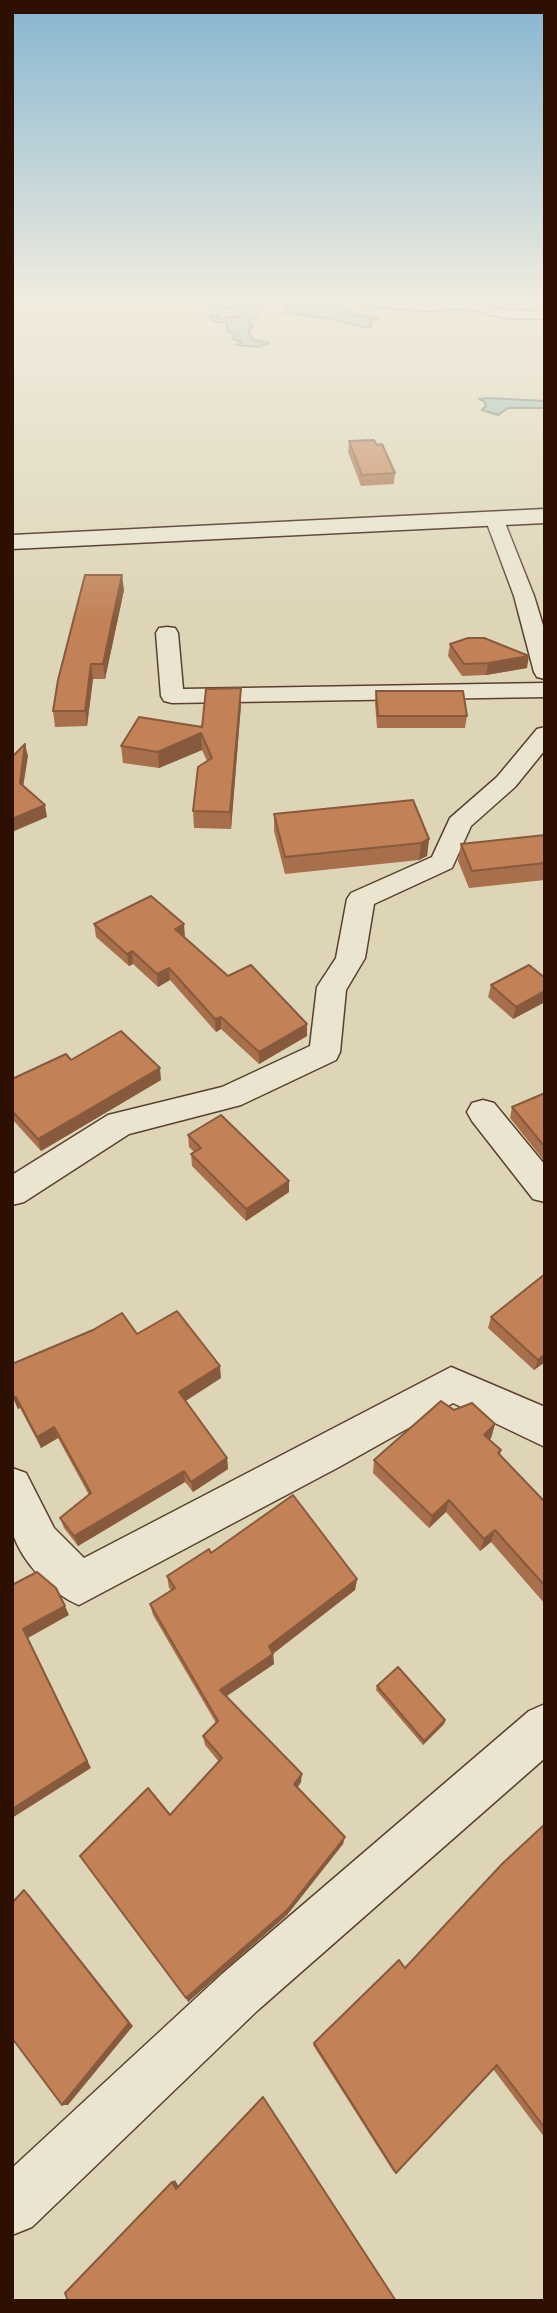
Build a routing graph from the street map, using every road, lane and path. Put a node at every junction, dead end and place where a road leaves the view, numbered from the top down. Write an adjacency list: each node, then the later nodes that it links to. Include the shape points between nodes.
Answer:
1 (545, 516): 2 (street)
2 (494, 518): 3 (street); 5 (street, via 524,596)
3 (12, 542)
4 (167, 633): 6 (street, via 172,696)
5 (545, 672)
6 (545, 690)
7 (545, 734): 10 (street, via 506,782 459,822 443,862 360,899 351,963 332,987 324,1052 230,1097 119,1124)
8 (483, 1112): 9 (street)
9 (545, 1189)
10 (12, 1192)
11 (545, 1429): 12 (street, via 451,1384 79,1584 39,1543)
12 (12, 1487)
13 (545, 1727): 14 (street, via 240,1992)
14 (12, 2207)

